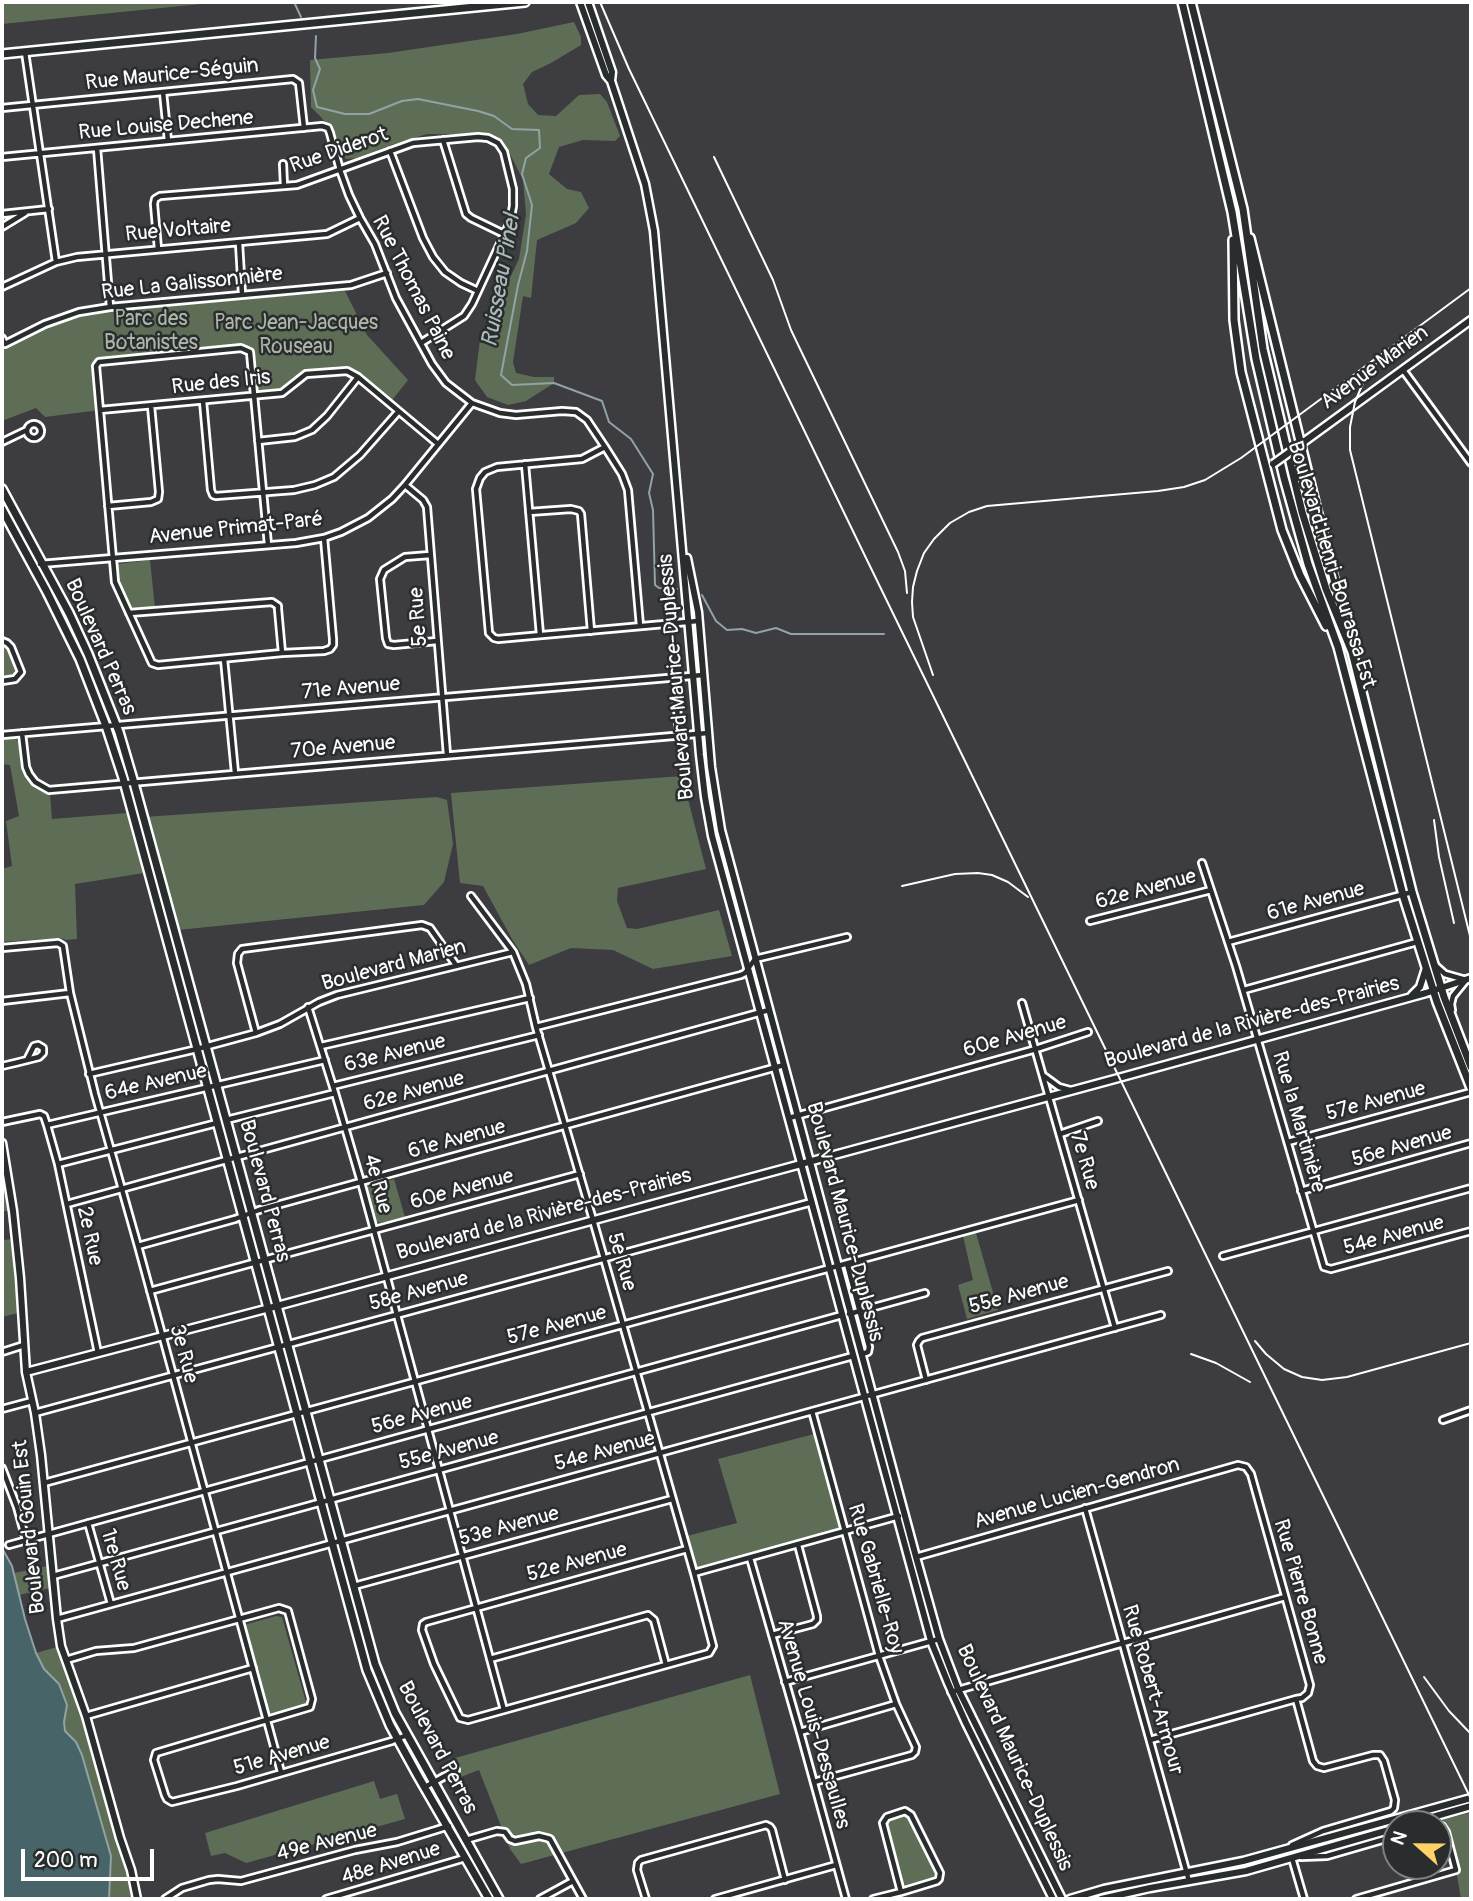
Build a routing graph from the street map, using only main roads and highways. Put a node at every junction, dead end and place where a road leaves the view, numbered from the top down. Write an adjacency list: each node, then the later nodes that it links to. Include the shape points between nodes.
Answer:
1 (525, 2): 4 (main road)
2 (1182, 2): 6 (main road, Boulevard Henri-Bourassa Est)
3 (1191, 2): 5 (main road, Boulevard Henri-Bourassa Est)
4 (2, 54)
5 (1243, 209): 10 (main road); 10 (main road, Boulevard Henri-Bourassa Est, via 1263,349 1302,512)
6 (1232, 212): 9 (main road, Boulevard Henri-Bourassa Est, via 1256,359 1284,478 1308,565); 9 (main road, via 1237,351 1290,553)
7 (2, 489): 16 (main road, Boulevard Perras, via 85,647 116,725 375,1664 395,1713)
8 (2, 509): 15 (main road, Boulevard Perras, via 80,659 125,784 367,1670 383,1711)
9 (1338, 647): 11 (main road, Boulevard Henri-Bourassa Est, via 1404,895)
10 (1352, 652): 11 (main road, Boulevard Henri-Bourassa Est)
11 (1430, 964): 12 (main road, Boulevard Henri-Bourassa Est)
12 (1438, 989): 13 (main road, Boulevard Henri-Bourassa Est); 14 (main road, Boulevard Henri-Bourassa Est)
13 (1471, 1067)
14 (1471, 1090)
15 (489, 1899)
16 (499, 1899)

